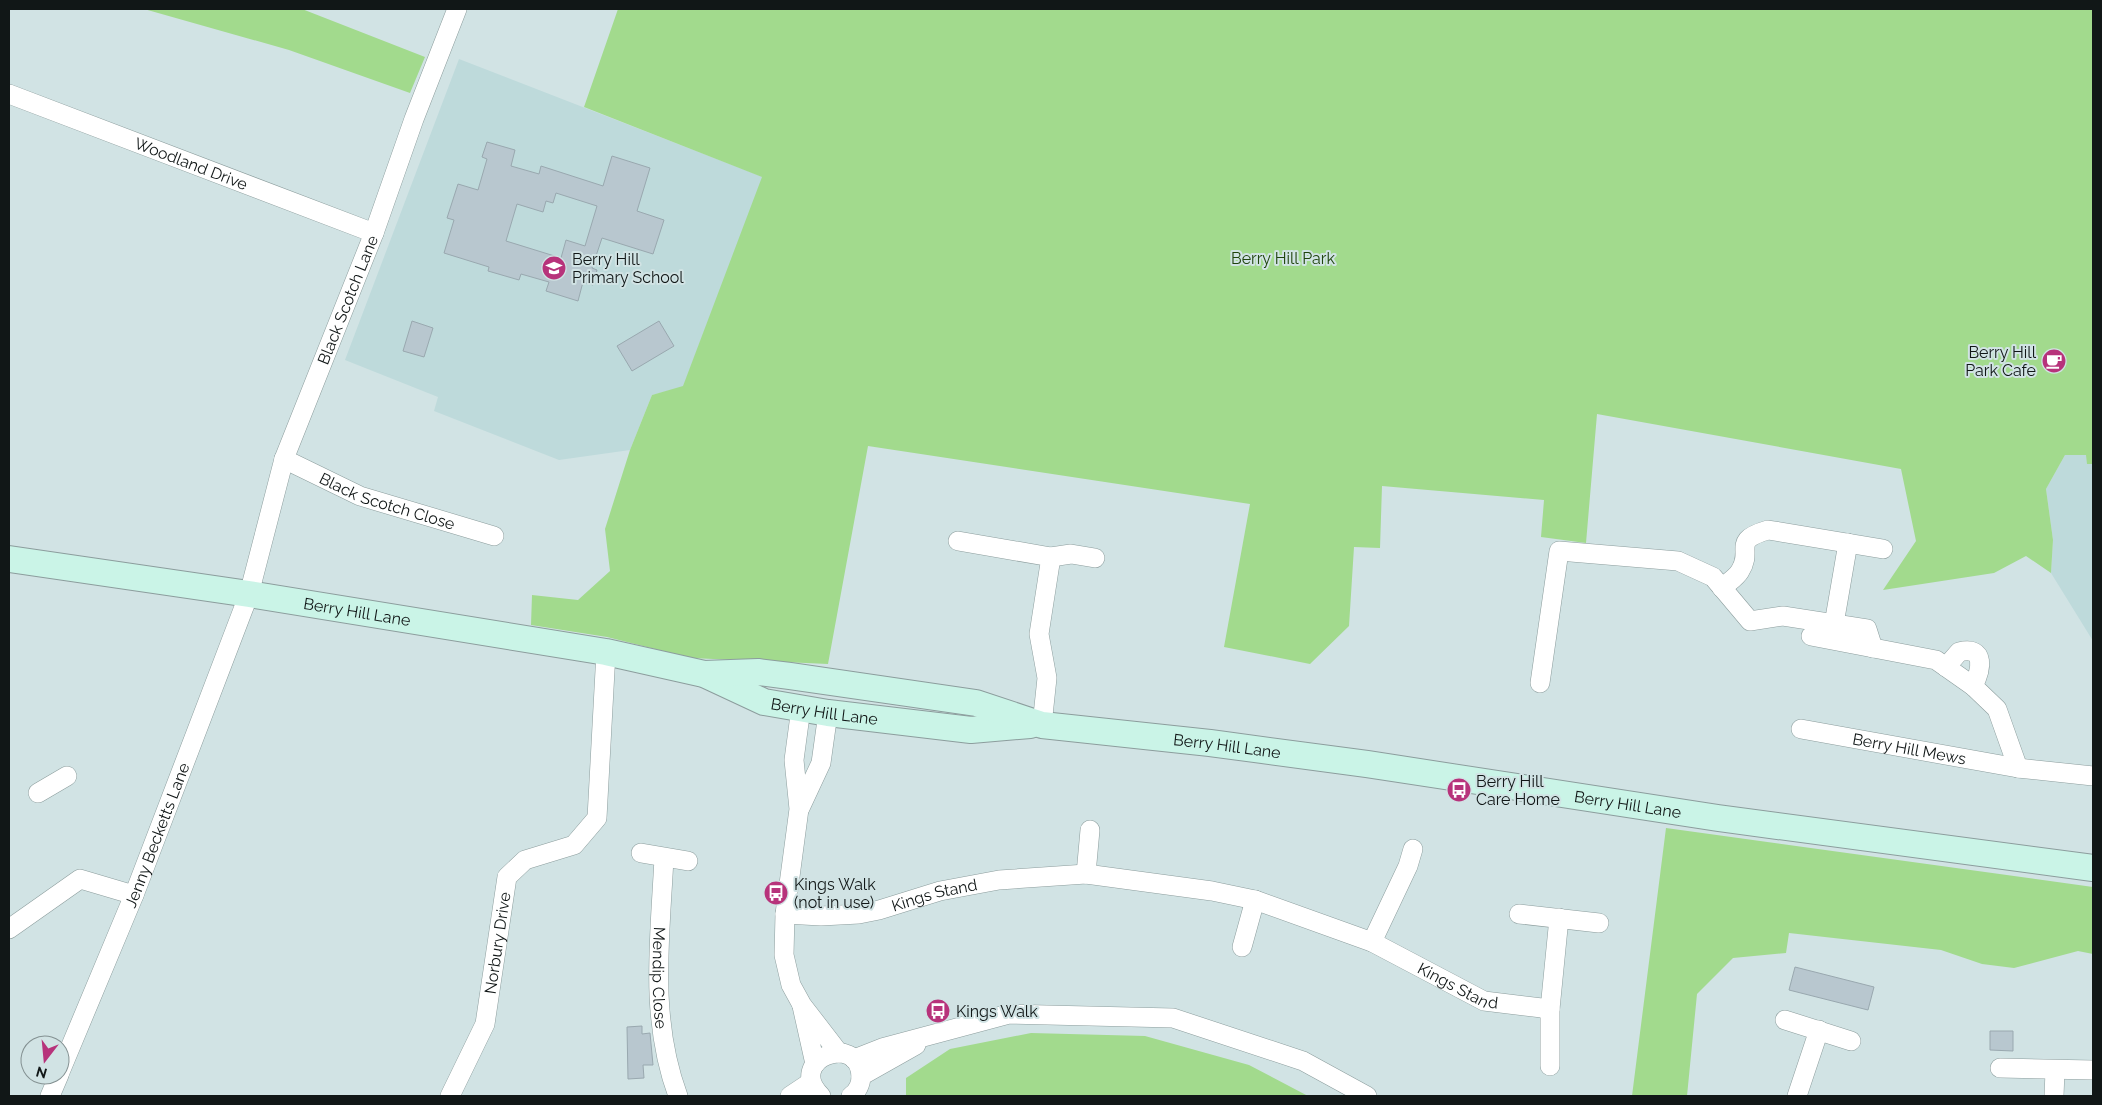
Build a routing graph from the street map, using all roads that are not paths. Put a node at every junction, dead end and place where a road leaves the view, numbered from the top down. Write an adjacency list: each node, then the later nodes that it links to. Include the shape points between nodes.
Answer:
1 (457, 9): 3 (street, Black Scotch Lane)
2 (9, 94): 3 (street, Woodland Drive)
3 (374, 233): 4 (street, Black Scotch Lane)
4 (284, 459): 5 (street, Black Scotch Close, via 360,496); 13 (street, Black Scotch Lane)
5 (494, 536)
6 (958, 541): 9 (street)
7 (1848, 543): 8 (street); 12 (street, via 1768,530 1750,535 1744,544 1744,560 1739,572); 14 (street)
8 (1884, 549)
9 (1051, 557): 10 (street, via 1071,554); 23 (street, via 1039,634 1047,678)
10 (1095, 558)
11 (9, 559): 13 (street, Berry Hill Lane)
12 (1722, 588): 14 (street, via 1750,621 1783,616); 19 (street, via 1713,577 1678,561 1559,551)
13 (249, 594): 17 (street, Berry Hill Lane); 37 (street, Jenny Becketts Lane)
14 (1834, 624): 16 (street, via 1867,629)
15 (1811, 636): 16 (street)
16 (1873, 648): 18 (street, via 1936,660)
17 (606, 652): 21 (street, Berry Hill Lane); 58 (street, Norbury Drive, via 596,818 574,845 525,860 507,876 485,1024)
18 (1946, 667): 20 (street); 20 (street, via 1959,652 1976,654 1981,670)
19 (1540, 683)
20 (1974, 686): 25 (street, via 1997,709)
21 (810, 694): 22 (street, Berry Hill Lane); 23 (street, Berry Hill Lane, via 976,703); 29 (street, via 794,760)
22 (828, 713): 23 (street, Berry Hill Lane, via 971,730); 29 (street, via 821,763)
23 (1042, 725): 35 (street, Berry Hill Lane, via 1367,764 1718,818)
24 (1801, 728): 25 (street, Berry Hill Mews)
25 (2018, 768): 27 (street, Berry Hill Mews)
26 (67, 776): 28 (street)
27 (2093, 776)
28 (38, 793)
29 (799, 809): 39 (street)
30 (1090, 830): 36 (street)
31 (1414, 849): 44 (street)
32 (641, 853): 33 (street)
33 (664, 858): 34 (street); 59 (street, Mendip Close, via 659,1014 668,1070)
34 (688, 861)
35 (2093, 868)
36 (1086, 874): 38 (street, Kings Stand); 39 (street, Kings Stand, via 999,880 940,891 859,914)
37 (134, 895): 43 (street, via 80,879); 51 (street, Jenny Becketts Lane)
38 (1255, 900): 44 (street, Kings Stand); 45 (street)
39 (785, 914): 46 (street, via 784,955 791,985)
40 (1519, 914): 41 (street)
41 (1559, 918): 42 (street); 47 (street)
42 (1599, 923)
43 (9, 929)
44 (1372, 942): 47 (street, Kings Stand, via 1484,1001)
45 (1242, 948)
46 (802, 1005): 52 (street); 57 (street)
47 (1550, 1009): 53 (street)
48 (1785, 1020): 49 (street)
49 (1820, 1030): 50 (street); 63 (street)
50 (1851, 1041)
51 (70, 1050)
52 (851, 1063): 57 (street, via 823,1056); 61 (street, via 860,1084); 62 (street, via 882,1048 1009,1014 1173,1018 1303,1061)
53 (1550, 1066)
54 (2000, 1068): 56 (street)
55 (2093, 1070): 56 (street)
56 (2055, 1071): 64 (street)
57 (816, 1081): 60 (street)
58 (450, 1096)
59 (678, 1096)
60 (790, 1096)
61 (851, 1096)
62 (1367, 1096)
63 (1797, 1096)
64 (2054, 1096)

